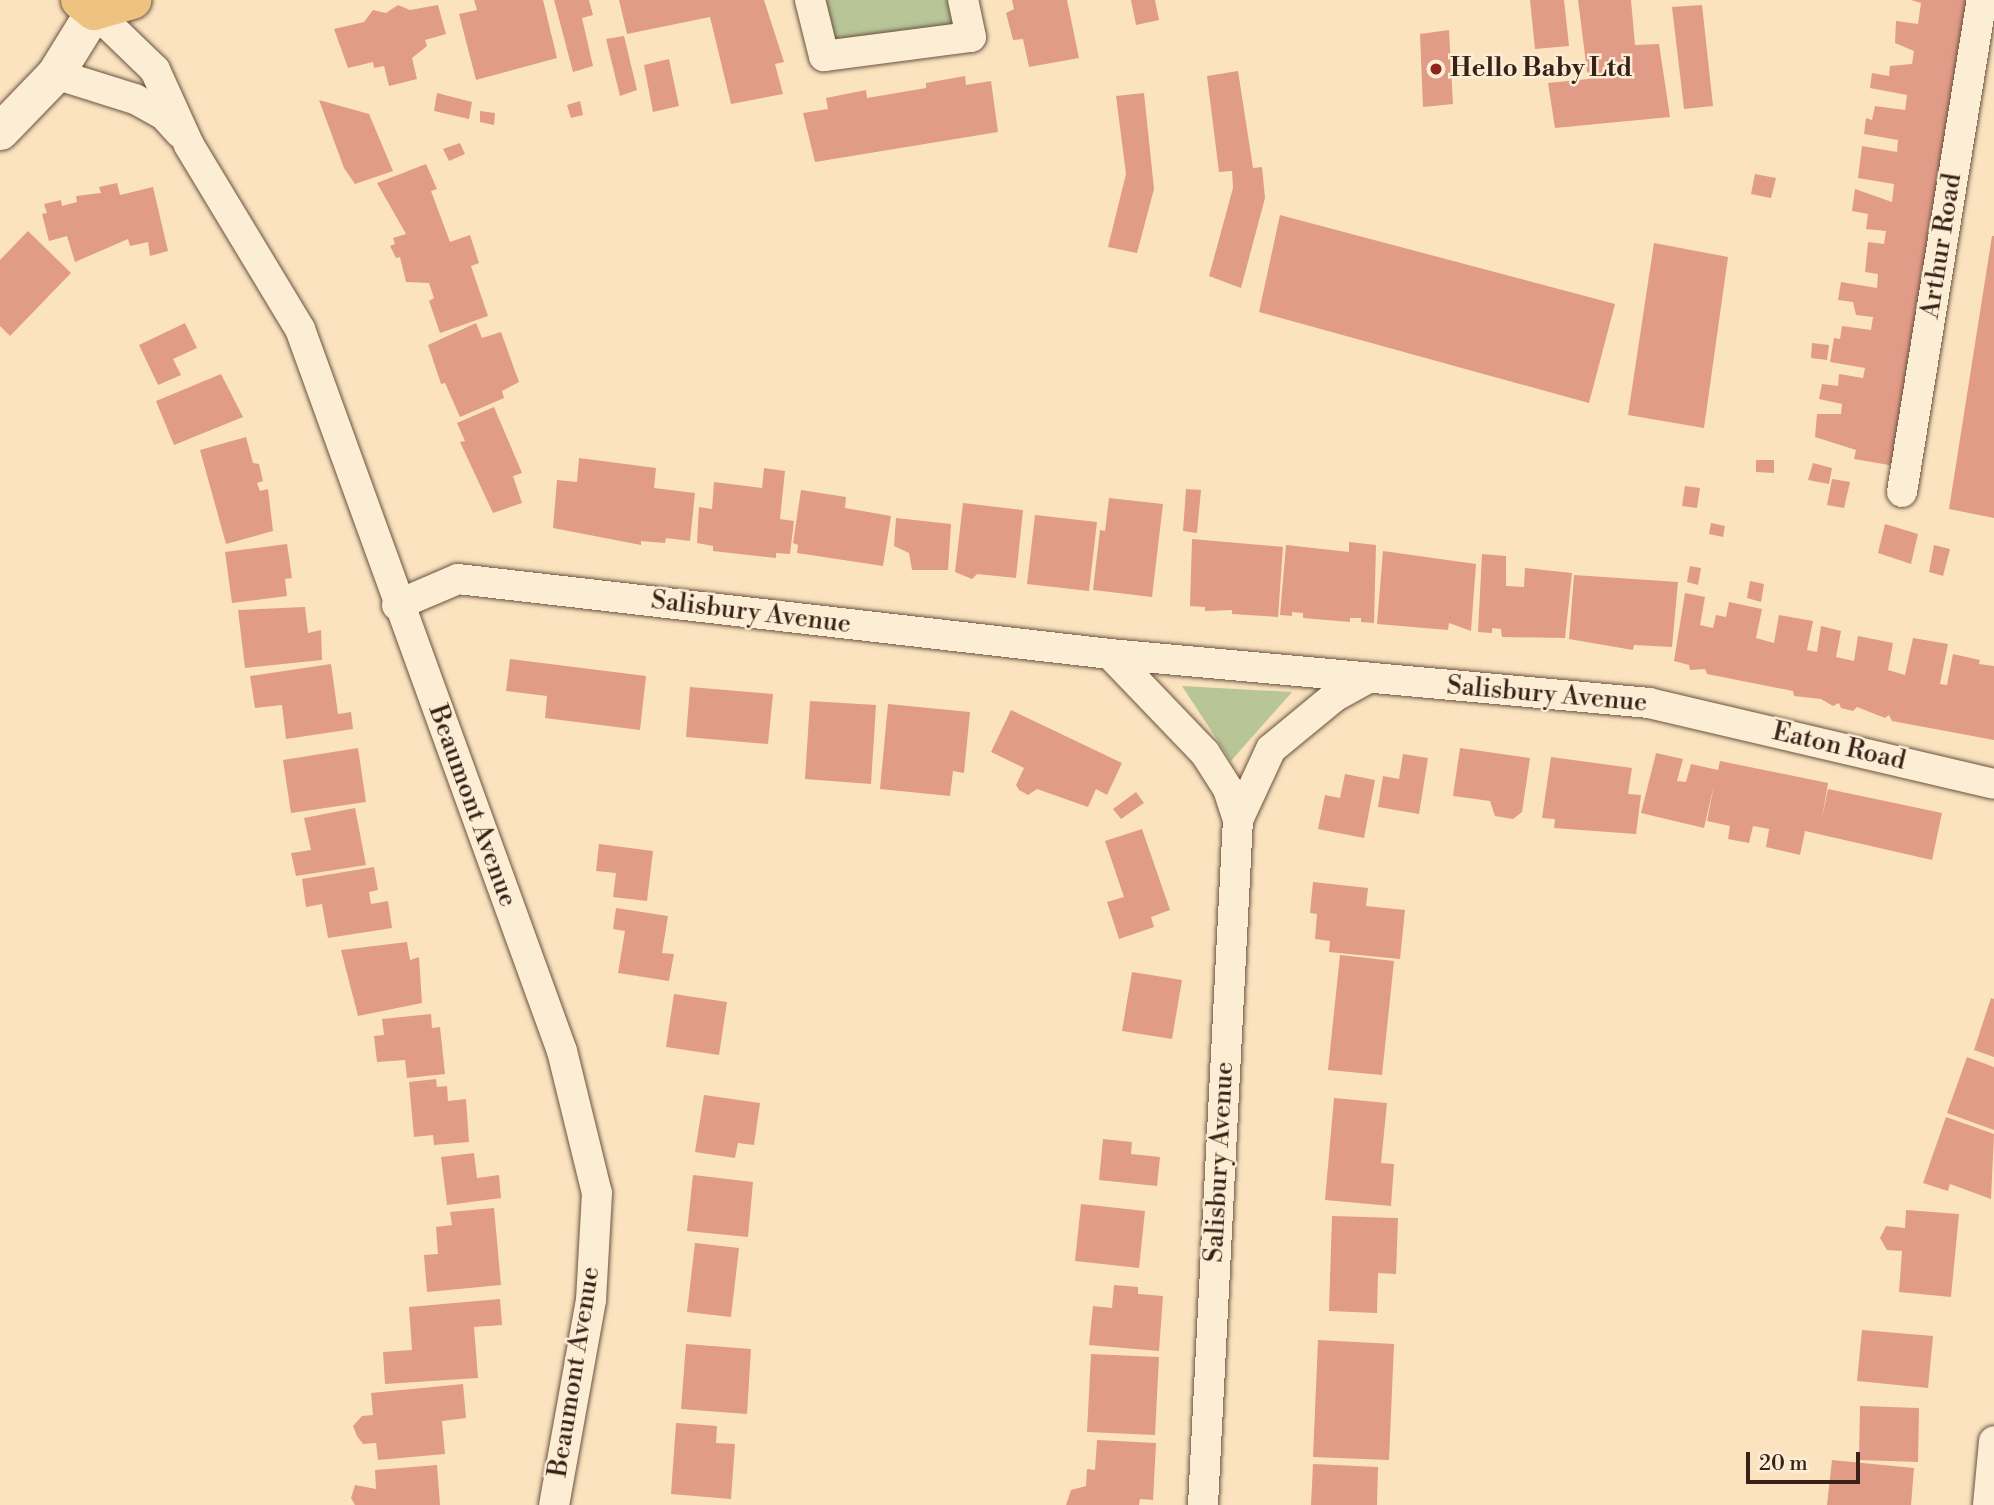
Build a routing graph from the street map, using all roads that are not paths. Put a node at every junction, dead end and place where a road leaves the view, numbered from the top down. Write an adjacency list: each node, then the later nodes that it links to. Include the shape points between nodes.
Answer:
1 (132, 0): 5 (main road)
2 (810, 0): 3 (street, via 824,56 971,37)
3 (963, 0)
4 (1982, 0): 9 (street, Arthur Road)
5 (87, 5): 6 (street); 8 (street, Beaumont Avenue, via 155,70)
6 (55, 74): 7 (street); 8 (street, Beaumont Avenue, via 135,99 164,115)
7 (0, 131)
8 (189, 145): 10 (street, Beaumont Avenue, via 300,329)
9 (1902, 492)
10 (397, 605): 11 (street, Salisbury Avenue, via 458,579); 17 (street, Beaumont Avenue, via 562,1051 597,1193 591,1300)
11 (1110, 654): 12 (street, Salisbury Avenue); 15 (street, Salisbury Avenue, via 1205,753 1228,789)
12 (1368, 678): 13 (street, Salisbury Avenue, via 1649,703); 15 (street, Salisbury Avenue, via 1334,697 1271,749)
13 (1683, 710): 14 (street, Eaton Road)
14 (1994, 784)
15 (1238, 820): 18 (street, Salisbury Avenue)
16 (1994, 1441): 19 (street)
17 (554, 1505)
18 (1203, 1505)
19 (1988, 1505)

